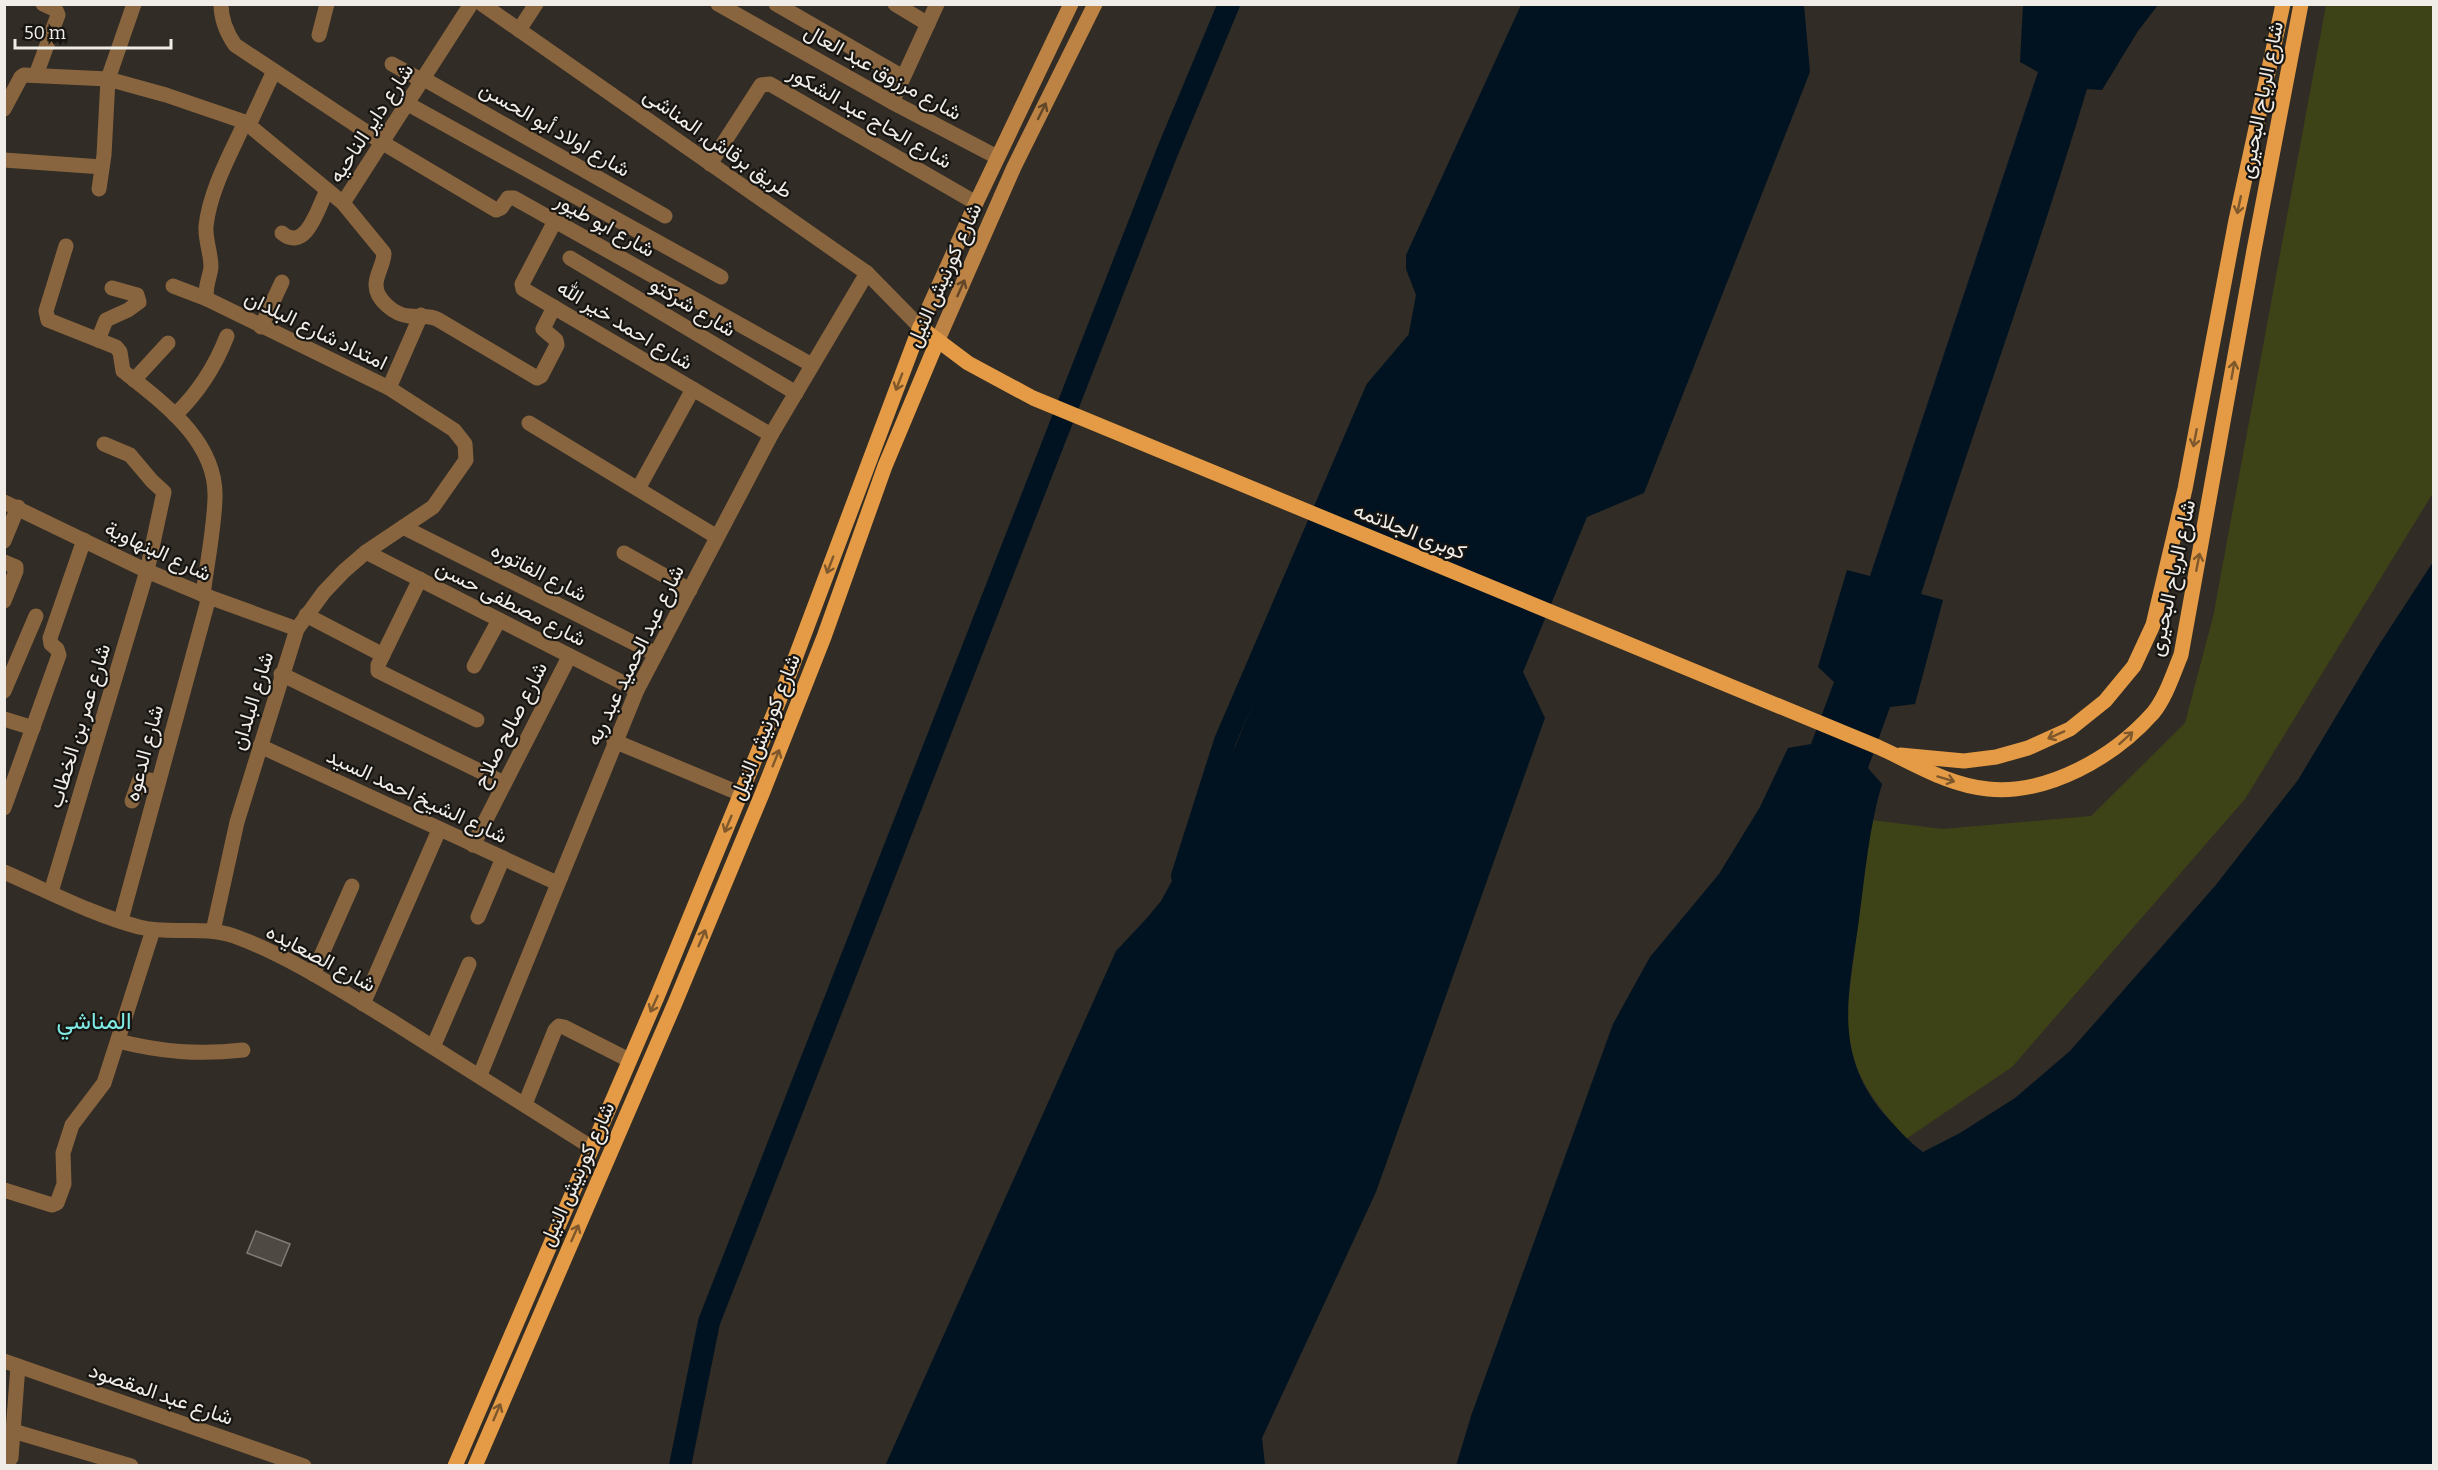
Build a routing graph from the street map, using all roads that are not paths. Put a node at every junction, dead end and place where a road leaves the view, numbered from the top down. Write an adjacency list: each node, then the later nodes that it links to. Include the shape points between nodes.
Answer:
1 (43, 4): 23 (street, via 58,15)
2 (134, 4): 25 (street)
3 (221, 4): 22 (street, via 222,21 234,45)
4 (327, 4): 18 (street)
5 (471, 4): 26 (street, شارع داير الناحيه)
6 (483, 4): 17 (street, طريق برقاش, المناشى)
7 (536, 4): 17 (street)
8 (718, 4): 28 (street, شارع مرزوق عبد العال)
9 (776, 4): 24 (street)
10 (895, 4): 16 (street)
11 (937, 4): 16 (street)
12 (1071, 4): 19 (main road, شارع كورنيش النيل)
13 (1095, 4): 21 (main road, شارع كورنيش النيل)
14 (2283, 4): 98 (main road, شارع الرياح البحيرى, one-way to 98, via 2236,220 2185,489 2153,625 2133,666 2105,701 2079,722 2028,748 1964,760)
15 (2301, 4): 98 (main road, شارع الرياح البحيرى, one-way to 15, via 1947,780 1987,789 2018,789 2056,780 2092,762 2123,742 2154,711 2181,655)
16 (928, 24): 24 (street)
17 (519, 30): 34 (street, طريق برقاش, المناشى)
18 (319, 35)
19 (1044, 60): 21 (main road); 32 (main road, شارع كورنيش النيل)
20 (392, 64): 26 (street, شارع اولاد أبو الحسن)
21 (1063, 69): 57 (main road, شارع كورنيش النيل, one-way to 21, via 1014,167)
22 (274, 71): 30 (street); 31 (street)
23 (36, 75): 25 (street, شارع داير الناحيه); 27 (street, via 21,77)
24 (903, 77): 28 (street)
25 (108, 79): 30 (street, شارع داير الناحيه); 35 (street)
26 (423, 80): 29 (street, شارع داير الناحيه); 40 (street, شارع اولاد أبو الحسن)
27 (6, 102)
28 (892, 102): 32 (street, شارع مرزوق عبد العال)
29 (408, 104): 31 (street, شارع داير الناحيه); 46 (street)
30 (247, 124): 37 (street, شارع داير الناحيه); 50 (street, via 218,182 207,218 211,268)
31 (383, 143): 38 (street, شارع داير الناحيه); 41 (street, شارع ابو طيور, via 496,210 512,197)
32 (998, 157): 39 (main road, شارع كورنيش النيل)
33 (4, 160): 35 (street)
34 (710, 164): 39 (street, شارع الحاج عبد الشكور, via 761,85 770,84); 45 (street, طريق برقاش, المناشى)
35 (102, 167): 36 (street)
36 (99, 189)
37 (327, 190): 38 (street, شارع داير الناحيه); 42 (street, via 304,235 297,239)
38 (343, 203): 52 (street, via 384,253 376,288 382,301 406,316)
39 (976, 203): 54 (main road, شارع كورنيش النيل)
40 (665, 216)
41 (555, 221): 51 (street, شارع احمد خير الله, via 522,285); 59 (street, شارع ابو طيور)
42 (282, 233)
43 (66, 246): 56 (street, via 46,317 49,322)
44 (570, 258): 63 (street, شارع شركتو)
45 (867, 273): 54 (street, طريق برقاش, المناشى); 59 (street, شارع عبد الحميد عبد ربه)
46 (721, 277)
47 (282, 282): 53 (street)
48 (173, 286): 50 (street, امتداد شارع البلدان)
49 (112, 288): 56 (street, via 137,295 139,302 106,320)
50 (207, 299): 53 (street, امتداد شارع البلدان)
51 (554, 307): 52 (street, via 543,329 557,345 537,378 437,319); 62 (street, شارع احمد خير الله)
52 (421, 315): 61 (street)
53 (261, 327): 61 (street, امتداد شارع البلدان)
54 (920, 327): 57 (main road, كوبرى الجلاتمه); 101 (main road, شارع كورنيش النيل, one-way to 101)
55 (227, 336): 64 (street, via 201,387)
56 (98, 340): 60 (street, via 116,347 123,371)
57 (937, 342): 98 (main road, كوبرى الجلاتمه, via 1033,398); 127 (main road, شارع كورنيش النيل, one-way to 57, via 762,794 885,466)
58 (168, 343): 60 (street)
59 (812, 365): 63 (street, شارع عبد الحميد عبد ربه)
60 (134, 380): 64 (street, شارع الدعوه)
61 (389, 388): 70 (street, امتداد شارع البلدان, via 454,430 467,452 462,467 433,507)
62 (693, 389): 66 (street, شارع احمد خير الله); 68 (street)
63 (796, 393): 66 (street, شارع عبد الحميد عبد ربه)
64 (175, 415): 80 (street, شارع الدعوه, via 203,451 213,480 215,497)
65 (529, 423): 68 (street)
66 (771, 435): 71 (street, شارع عبد الحميد عبد ربه)
67 (104, 444): 77 (street, شارع عمر بن الخطاب, via 130,455 164,492)
68 (638, 489): 71 (street)
69 (11, 505): 72 (street, شارع البنهاوية); 73 (street)
70 (403, 527): 74 (street, شارع البلدان); 86 (street, شارع الفاتوره)
71 (717, 537): 79 (street, شارع عبد الحميد عبد ربه)
72 (84, 540): 77 (street, شارع البنهاوية); 95 (street, via 50,638 59,656)
73 (4, 541)
74 (366, 552): 78 (street, شارع مصطفى حسن); 82 (street, شارع البلدان)
75 (624, 553): 79 (street)
76 (4, 562): 81 (street, via 14,565 16,571)
77 (147, 572): 80 (street, شارع البنهاوية); 110 (street, شارع عمر بن الخطاب)
78 (420, 579): 84 (street, شارع مصطفى حسن); 87 (street)
79 (690, 590): 86 (street, شارع عبد الحميد عبد ربه)
80 (206, 596): 85 (street, شارع البنهاوية); 99 (street, شارع الدعوه)
81 (4, 601)
82 (306, 615): 85 (street, شارع البلدان); 87 (street)
83 (36, 616): 92 (street)
84 (499, 620): 88 (street, شارع مصطفى حسن); 89 (street)
85 (297, 629): 90 (street, شارع البلدان)
86 (656, 654): 91 (street, شارع عبد الحميد عبد ربه)
87 (383, 655): 94 (street, via 378,670)
88 (569, 657): 91 (street, شارع مصطفى حسن); 100 (street, شارع صالح صلاح)
89 (474, 666)
90 (281, 674): 97 (street, شارع البلدان); 100 (street)
91 (637, 690): 96 (street, شارع عبد الحميد عبد ربه)
92 (4, 691)
93 (4, 718): 95 (street)
94 (477, 720)
95 (33, 728): 103 (street)
96 (614, 741): 101 (street); 108 (street, شارع عبد الحميد عبد ربه)
97 (260, 746): 104 (street, شارع الشيخ احمد السيد); 114 (street, شارع البلدان, via 237,822)
98 (1893, 754)
99 (158, 781): 102 (street, via 140,779); 112 (street, شارع الدعوه)
100 (504, 783): 105 (street, شارع صالح صلاح)
101 (741, 794): 121 (main road, شارع كورنيش النيل, one-way to 121)
102 (132, 801)
103 (4, 808)
104 (439, 830): 105 (street, شارع الشيخ احمد السيد); 117 (street)
105 (473, 845): 106 (street, شارع الشيخ احمد السيد)
106 (503, 858): 108 (street, شارع الشيخ احمد السيد); 111 (street)
107 (4, 872): 110 (street, شارع الصعايده)
108 (557, 883): 122 (street, شارع عبد الحميد عبد ربه)
109 (352, 886): 116 (street)
110 (51, 892): 112 (street, شارع الصعايده)
111 (478, 917)
112 (121, 920): 113 (street, شارع الصعايده)
113 (153, 930): 114 (street, شارع الصعايده); 118 (street)
114 (213, 930): 116 (street, شارع الصعايده)
115 (469, 964): 119 (street)
116 (313, 974): 117 (street, شارع الصعايده)
117 (363, 1004): 119 (street, شارع الصعايده)
118 (118, 1041): 120 (street, via 180,1053); 125 (street, via 104,1083 72,1125 63,1153 64,1184 57,1203 52,1205)
119 (433, 1047): 122 (street, شارع الصعايده)
120 (243, 1050)
121 (629, 1060): 123 (street, via 558,1026); 124 (main road, شارع كورنيش النيل)
122 (480, 1075): 123 (street, شارع الصعايده)
123 (525, 1104): 124 (street, شارع الصعايده)
124 (591, 1147): 126 (main road, شارع كورنيش النيل)
125 (4, 1190)
126 (570, 1195): 127 (main road); 133 (main road, شارع كورنيش النيل)
127 (588, 1203): 134 (main road, شارع كورنيش النيل, one-way to 127)
128 (11, 1364): 129 (street); 132 (street, شارع عبد المقصود)
129 (13, 1431): 130 (street); 131 (street)
130 (11, 1459)
131 (131, 1466)
132 (304, 1466)
133 (455, 1466)
134 (475, 1466)

